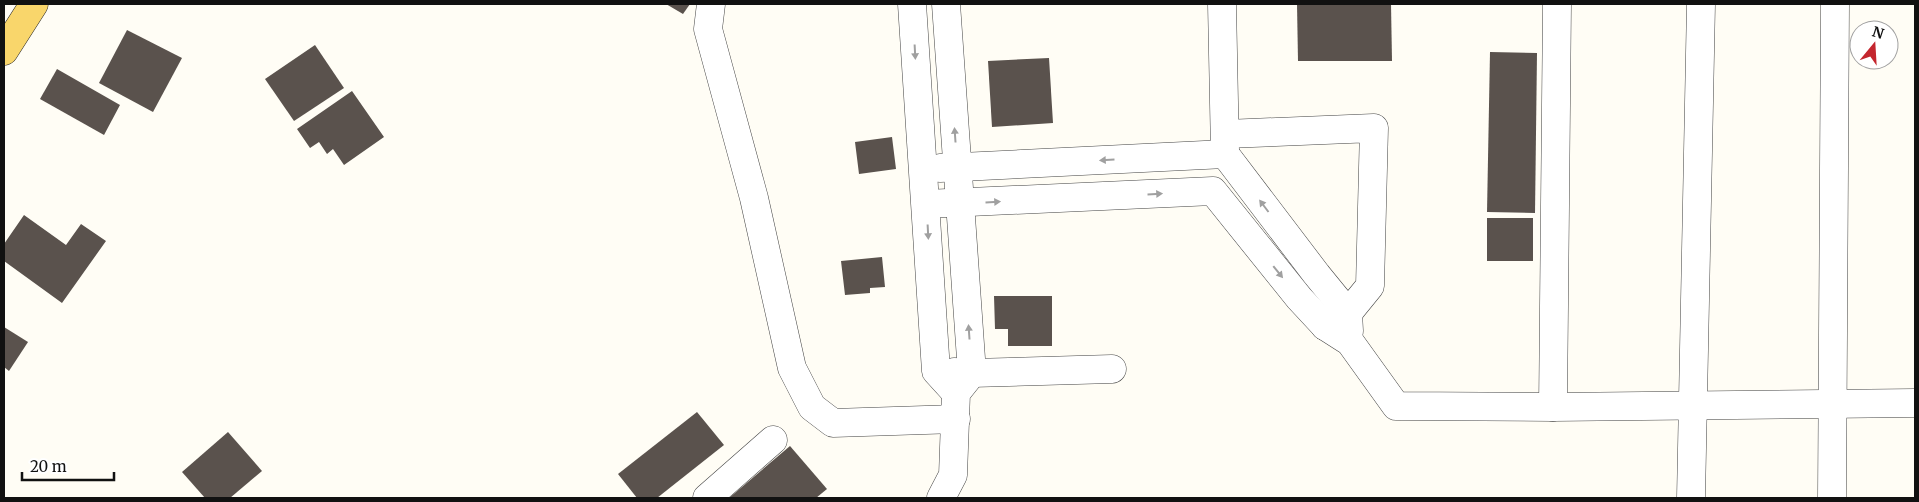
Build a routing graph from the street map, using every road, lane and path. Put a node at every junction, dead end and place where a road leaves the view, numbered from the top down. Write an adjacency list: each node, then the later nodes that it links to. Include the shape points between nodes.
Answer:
1 (34, 4): 9 (main road)
2 (711, 4): 21 (street, via 708,29 754,198 792,368 812,407 833,422)
3 (912, 4): 12 (street, one-way to 12)
4 (946, 4): 11 (street, one-way to 4)
5 (1222, 4): 10 (street)
6 (1556, 4): 22 (street)
7 (1701, 4): 20 (street)
8 (1835, 4): 19 (street)
9 (4, 51)
10 (1226, 144): 11 (street, one-way to 11); 13 (street); 16 (street, one-way to 10, via 1317,275); 16 (street, via 1374,128 1370,286)
11 (958, 167): 12 (street); 14 (street)
12 (922, 168): 15 (street)
13 (1213, 191): 14 (street, one-way to 13); 16 (street, one-way to 16, via 1299,298)
14 (961, 203): 15 (street); 21 (street, one-way to 14)
15 (926, 204): 21 (street, one-way to 21, via 936,370)
16 (1336, 319): 22 (street, via 1396,406)
17 (1112, 369): 21 (street)
18 (1915, 403): 19 (street)
19 (1832, 404): 20 (street); 27 (street)
20 (1693, 405): 22 (street); 26 (street)
21 (960, 406): 24 (street)
22 (1554, 407)
23 (773, 440): 25 (street)
24 (946, 492)
25 (707, 498)
26 (1691, 498)
27 (1832, 498)

